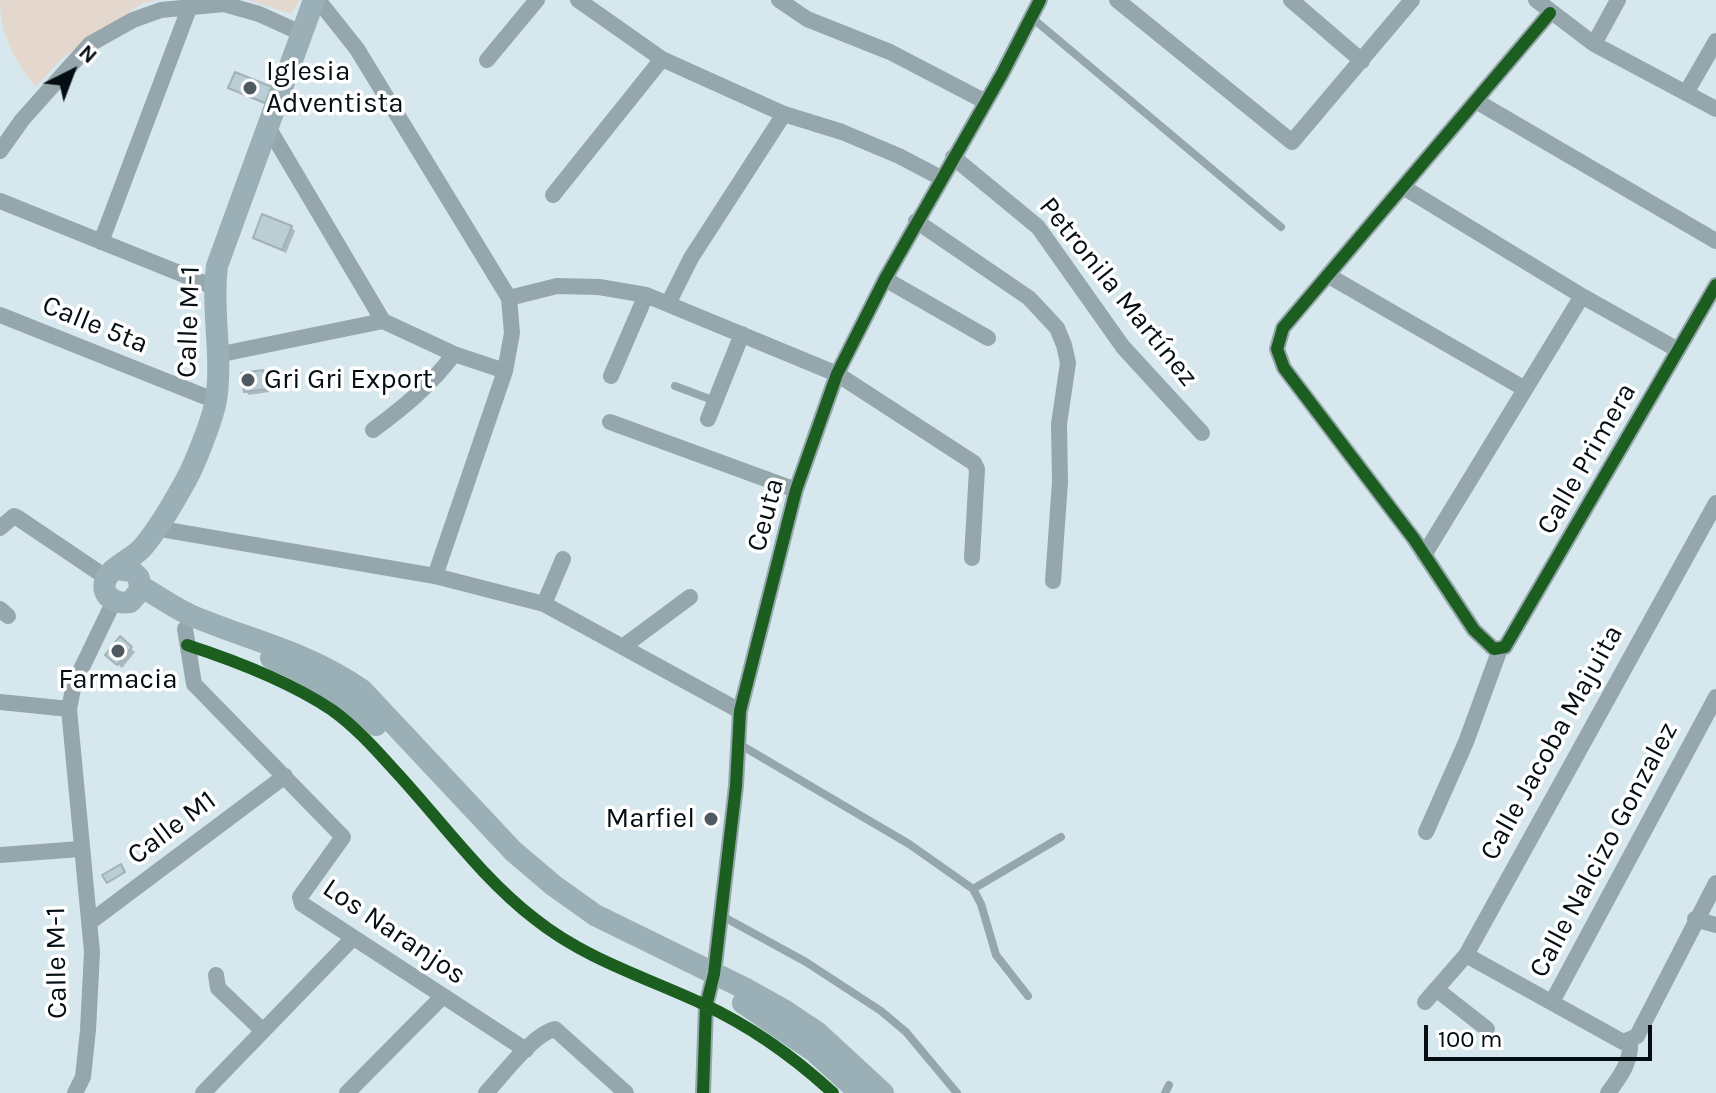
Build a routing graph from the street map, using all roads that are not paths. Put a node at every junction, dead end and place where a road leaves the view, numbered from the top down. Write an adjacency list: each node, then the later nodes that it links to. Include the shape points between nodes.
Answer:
1 (316, 0): 14 (street, Calle M-1); 42 (street, via 357,49)
2 (537, 0): 18 (street)
3 (578, 0): 17 (street)
4 (779, 0): 22 (street, via 807,19 890,52)
5 (1040, 0): 13 (street, Ceuta)
6 (1117, 0): 19 (street, via 1288,141 1296,141)
7 (1291, 0): 19 (street)
8 (1412, 0): 19 (street)
9 (1536, 0): 12 (street)
10 (1618, 0): 16 (street)
11 (190, 6): 14 (street, via 224,4); 26 (street, via 133,20 90,44); 35 (street)
12 (1550, 13): 16 (street); 21 (street)
13 (1031, 17): 22 (street, Ceuta); 33 (lane)
14 (301, 33): 25 (street, Calle M-1)
15 (1716, 41): 20 (street)
16 (1594, 44): 20 (street)
17 (662, 59): 24 (street); 30 (street)
18 (487, 60)
19 (1362, 61)
20 (1686, 93): 23 (street)
21 (1476, 101): 29 (street); 34 (street)
22 (986, 102): 27 (street, Ceuta)
23 (1716, 109)
24 (784, 114): 28 (street, via 842,132); 43 (street, via 691,258)
25 (268, 127): 39 (street, Calle M-1); 45 (street)
26 (0, 151)
27 (953, 157): 28 (street, Ceuta); 61 (street, Petronila Martínez, via 1038,227 1123,347)
28 (941, 178): 32 (street, Ceuta)
29 (1403, 187): 36 (street); 41 (street)
30 (553, 195)
31 (0, 201): 35 (street)
32 (916, 221): 37 (street, Ceuta); 73 (street, via 1029,298 1057,328 1064,345 1068,363 1059,424)
33 (1281, 227)
34 (1716, 241)
35 (101, 242): 39 (street)
36 (1329, 276): 55 (street); 68 (street, via 1283,328 1277,349 1284,368)
37 (885, 279): 47 (street); 52 (street, Ceuta)
38 (1716, 285): 48 (street, Calle Primera)
39 (214, 287): 50 (street, Calle M-1)
40 (646, 295): 42 (street, via 557,286); 43 (street); 53 (street)
41 (1582, 296): 48 (street); 55 (street)
42 (509, 298): 51 (street, via 512,333)
43 (668, 304): 46 (street)
44 (0, 315): 56 (street, Calle 5ta)
45 (383, 321): 49 (street); 50 (street)
46 (742, 334): 52 (street); 57 (street)
47 (988, 338)
48 (1678, 350): 79 (street, Calle Primera, via 1505,647)
49 (454, 354): 51 (street); 60 (street, via 419,395)
50 (217, 355): 56 (street, Calle M-1)
51 (505, 371): 72 (street)
52 (837, 374): 62 (street, Ceuta); 69 (street, via 974,463)
53 (611, 376)
54 (675, 386): 57 (lane)
55 (1525, 389): 68 (street)
56 (216, 401): 66 (street, Calle M-1, via 187,478)
57 (715, 401): 58 (street)
58 (708, 419)
59 (610, 422): 62 (street)
60 (373, 430)
61 (1202, 433)
62 (796, 490): 83 (street, Ceuta)
63 (1716, 503): 64 (street, Calle Jacoba Majuita)
64 (1711, 526): 97 (street, Calle Jacoba Majuita)
65 (0, 528): 71 (street, via 14,516)
66 (155, 528): 67 (street, Calle M-1); 72 (street)
67 (142, 548): 71 (street, Calle M-1); 74 (street, Calle M-1)
68 (1424, 555): 79 (street, via 1474,630)
69 (972, 558)
70 (563, 559): 76 (street)
71 (112, 573): 74 (street, via 132,571); 74 (street, via 106,591)
72 (435, 576): 76 (street)
73 (1053, 581)
74 (132, 593): 77 (street); 82 (street, Calle M-1, via 74,684); 99 (street, via 308,658 350,681 513,851 553,885 595,915)
75 (690, 597): 78 (street)
76 (544, 604): 78 (street)
77 (185, 629): 85 (street, via 194,684); 99 (street, via 275,660 347,698 504,861 550,901 603,935)
78 (624, 646): 83 (street)
79 (1497, 649): 86 (street, Calle Primera, via 1466,742)
80 (1716, 697): 104 (street, Calle Nalcizo Gonzalez)
81 (0, 702): 82 (street)
82 (69, 709): 88 (street, Calle M-1)
83 (740, 711): 84 (street, Ceuta)
84 (738, 744): 91 (lane, via 909,844); 92 (street, Ceuta)
85 (285, 776): 94 (street, Calle M1); 96 (street, Los Naranjos, via 343,837 300,901)
86 (1426, 832)
87 (1061, 837): 91 (lane)
88 (80, 849): 89 (street); 94 (street, Calle M-1)
89 (0, 855)
90 (1716, 883): 93 (street)
91 (973, 889): 102 (lane, via 996,955)
92 (721, 915): 99 (street, Ceuta); 118 (lane, via 881,1011 906,1032)
93 (1695, 919): 95 (street); 107 (street, via 1637,1036)
94 (90, 922): 110 (street, Calle M-1, via 88,1030 83,1077)
95 (1716, 925)
96 (353, 938): 101 (street, Los Naranjos); 106 (street)
97 (1466, 955): 100 (street, Calle Jacoba Majuita); 104 (street)
98 (216, 975): 106 (street, via 218,988)
99 (713, 981): 115 (street, Ceuta, via 706,1006); 116 (street, via 815,1052); 117 (street, via 771,1002 818,1033)
100 (1436, 989): 103 (street, Calle Jacoba Majuita); 105 (street)
101 (443, 996): 108 (street, Los Naranjos); 112 (street)
102 (1028, 996)
103 (1425, 1002)
104 (1552, 1002): 107 (street, Calle Nalcizo Gonzalez, via 1623,1042)
105 (1487, 1029)
106 (263, 1031): 111 (street)
107 (1630, 1040): 109 (street, via 1628,1062)
108 (526, 1050): 113 (street); 114 (street, via 555,1029)
109 (1610, 1092)
110 (75, 1093)
111 (203, 1093)
112 (347, 1093)
113 (486, 1093)
114 (626, 1093)
115 (703, 1093)
116 (860, 1093)
117 (883, 1093)
118 (957, 1093)

